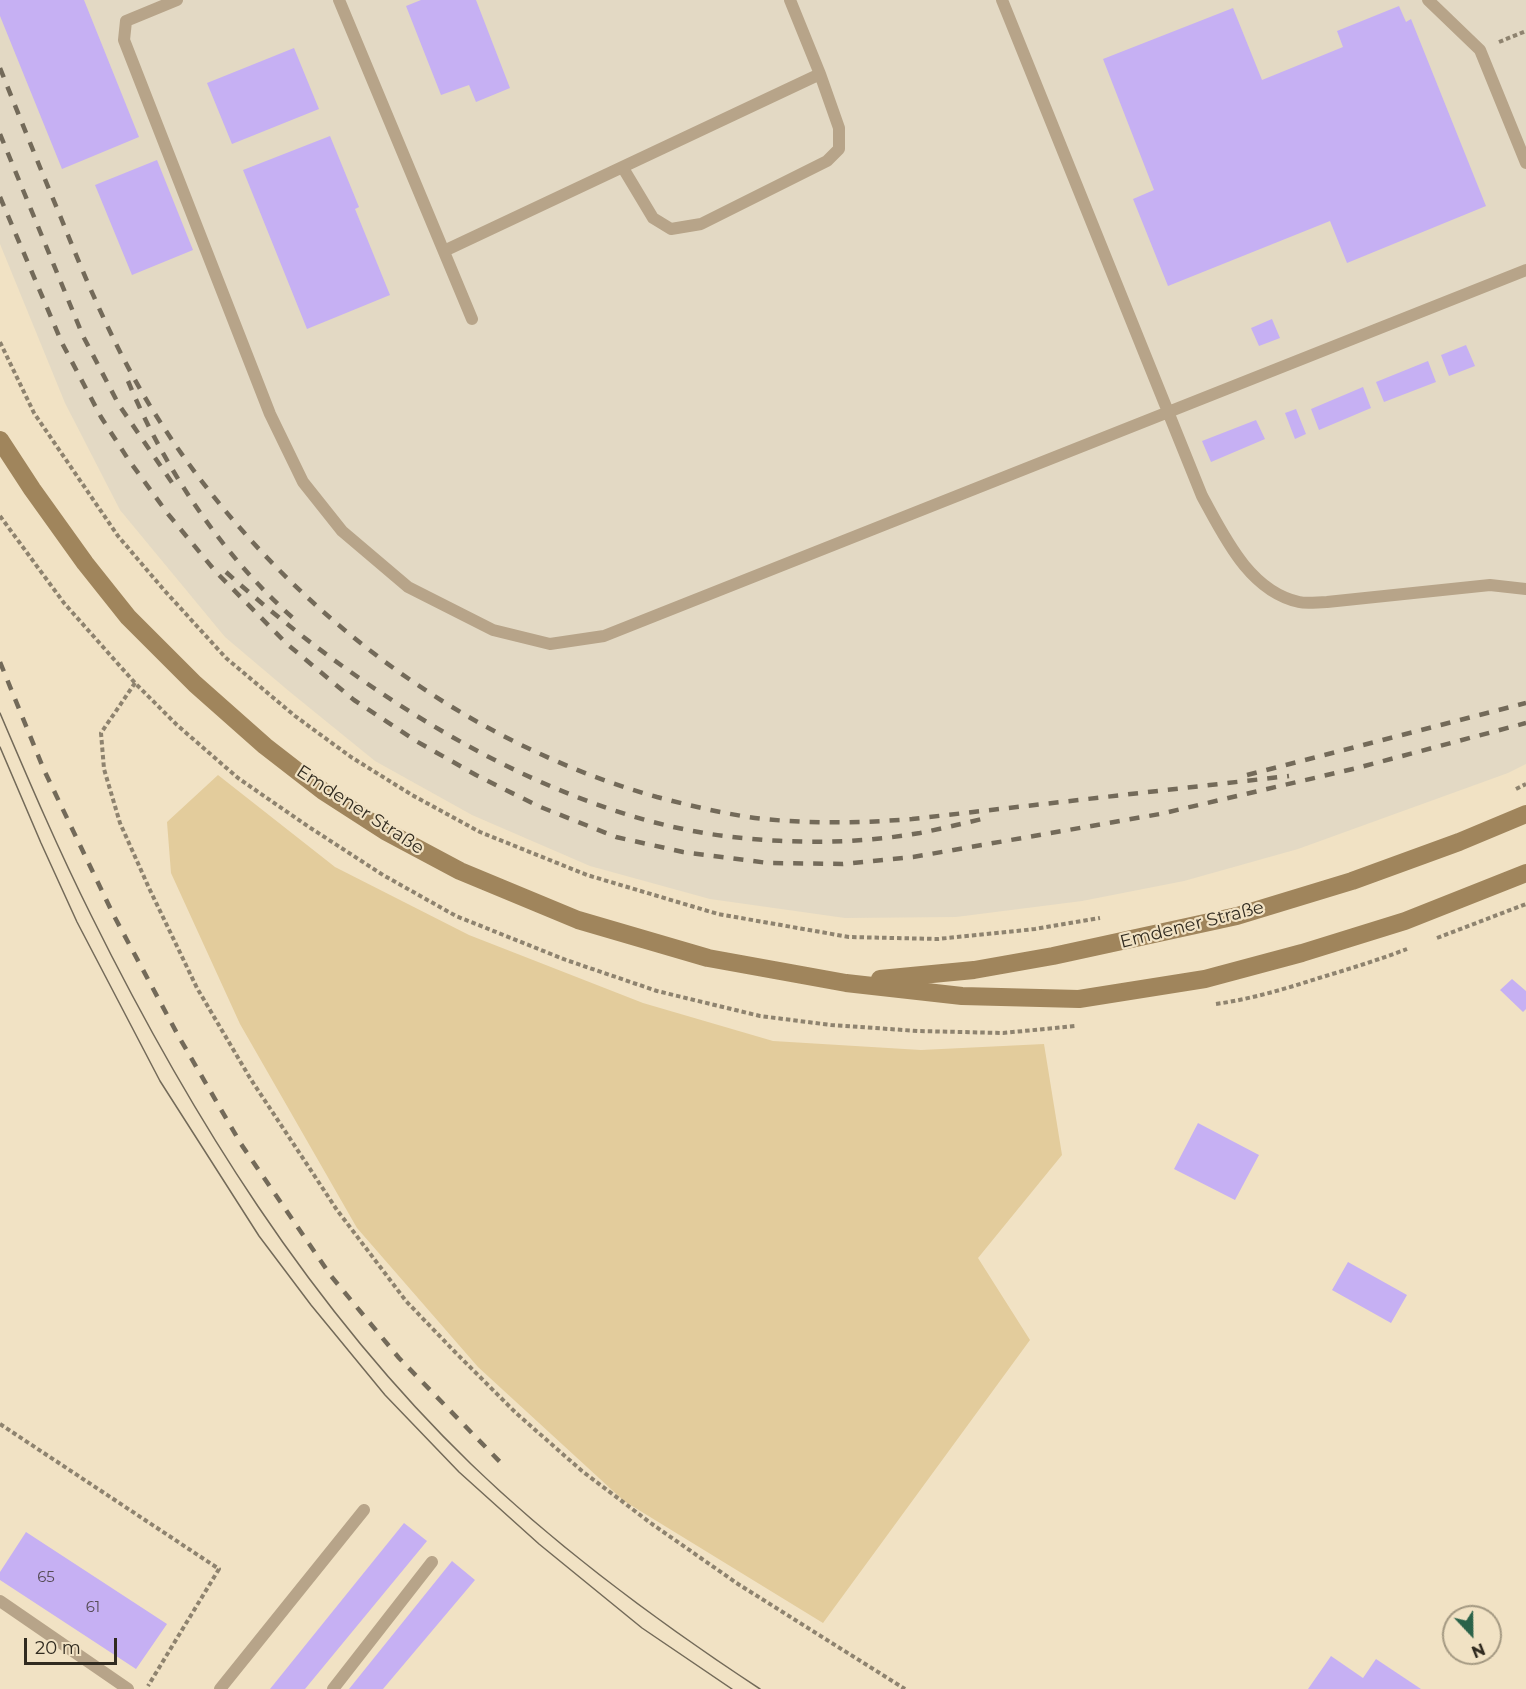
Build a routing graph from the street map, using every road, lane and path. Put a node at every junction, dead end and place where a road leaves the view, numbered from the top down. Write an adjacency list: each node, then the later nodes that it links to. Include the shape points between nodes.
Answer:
1 (177, 0): 15 (lane, via 126,21 124,40 270,414 303,482 342,531 408,587 493,630 550,644 604,636)
2 (339, 0): 11 (lane)
3 (790, 0): 8 (lane)
4 (1002, 0): 15 (lane)
5 (1428, 0): 7 (lane)
6 (1526, 31): 7 (path)
7 (1480, 50): 9 (lane)
8 (820, 74): 10 (lane); 10 (lane, via 839,128 839,149 827,161 701,224 671,229 653,218)
9 (1526, 163)
10 (623, 168): 11 (lane)
11 (444, 251): 13 (lane)
12 (1526, 270): 15 (lane)
13 (472, 319)
14 (0, 342): 25 (path, via 34,413 118,536 226,658 295,717 351,757 480,832 587,875 718,914 849,937 938,939)
15 (1169, 411): 18 (lane, via 1202,496 1221,531 1247,569 1279,594 1300,602 1327,602 1490,585)
16 (0, 440): 28 (street, Emdener Straße, via 85,562 129,617 195,684 265,746 385,831 460,871 578,920 708,958)
17 (0, 516): 19 (path, via 64,603)
18 (1526, 589)
19 (135, 683): 30 (path, via 238,778 382,875 456,916 566,960 657,991 760,1016 831,1025 1003,1033); 39 (path, via 101,733 104,769 120,823 197,988 256,1088 337,1210 406,1301 516,1413 582,1471 738,1584)
20 (1526, 784): 21 (path)
21 (1506, 793)
22 (1526, 814): 28 (street, Emdener Straße, via 1352,881 1238,916 974,970)
23 (1526, 873): 28 (street, Emdener Straße, via 1405,921 1205,979 1079,999 962,996)
24 (1526, 904): 26 (path)
25 (1105, 917)
26 (1436, 938)
27 (1414, 946): 29 (path, via 1299,984)
28 (846, 983)
29 (1214, 1005)
30 (1082, 1025)
31 (0, 1424): 36 (path, via 219,1569)
32 (364, 1510): 37 (lane)
33 (432, 1562): 38 (lane)
34 (0, 1601): 35 (lane)
35 (128, 1689)
36 (146, 1689)
37 (220, 1689)
38 (333, 1689)
39 (905, 1689)

